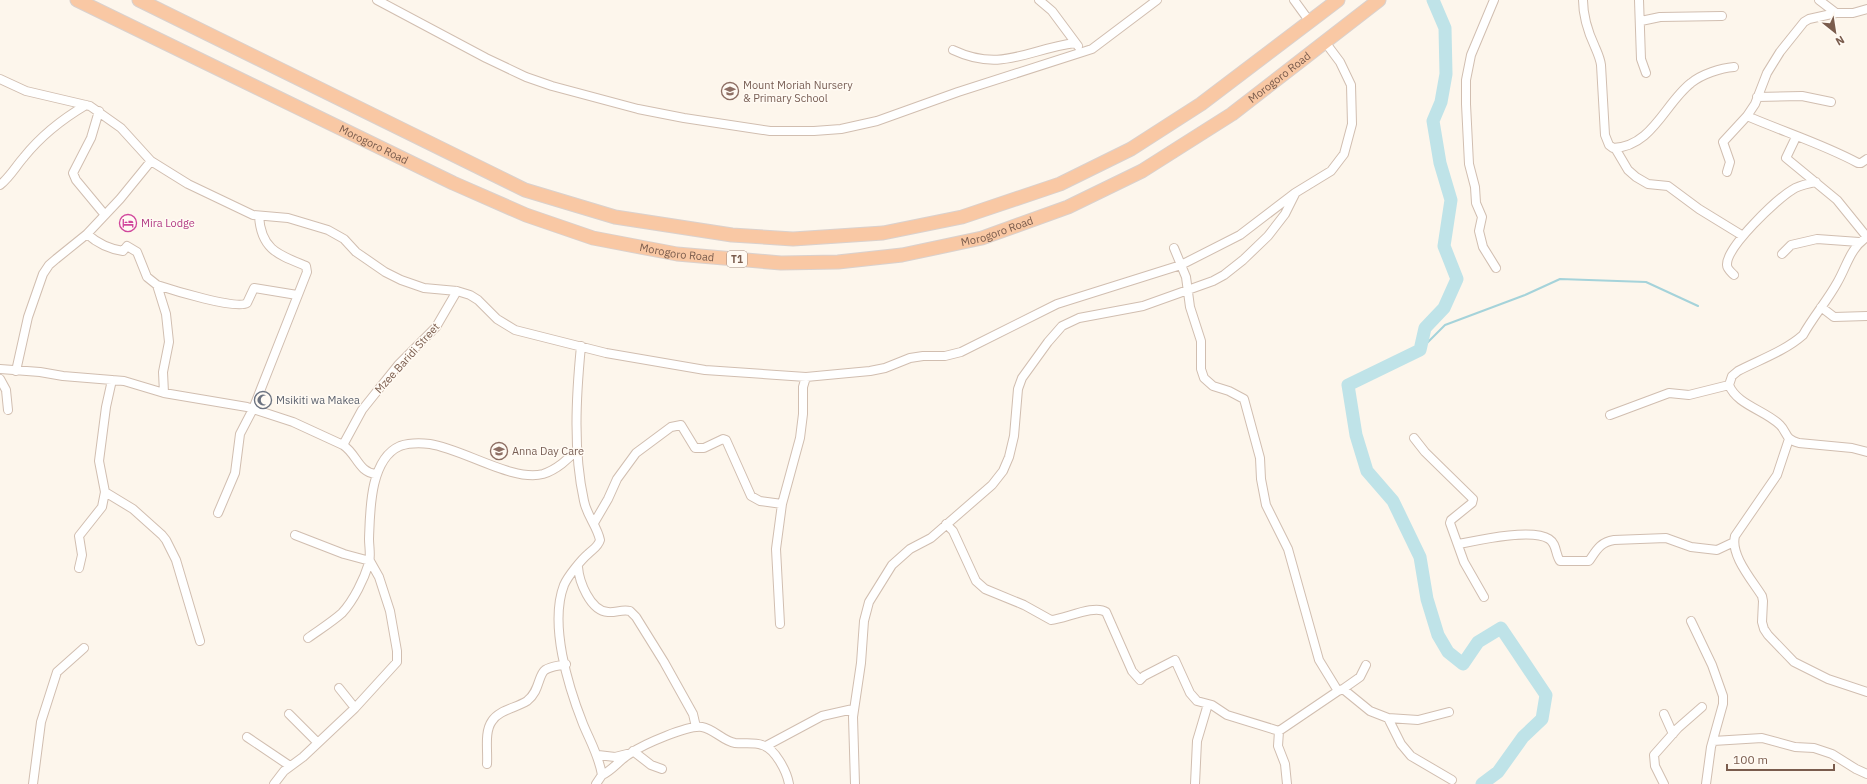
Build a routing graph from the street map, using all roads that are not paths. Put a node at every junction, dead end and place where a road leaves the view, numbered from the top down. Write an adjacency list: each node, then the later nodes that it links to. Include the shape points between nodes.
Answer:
1 (77, 0): 18 (highway, Morogoro Road / T1, via 453,183 526,215 593,238 677,254 781,263 838,262 902,255 982,238 1068,207 1142,171 1225,118)
2 (139, 0): 17 (highway, Morogoro Road / T1, via 525,190 615,217 732,235 793,239 883,233 962,217 1060,184 1130,149 1201,104)
3 (377, 0): 21 (street, via 486,58 552,86 638,109 770,131 841,129 877,122 958,92)
4 (1039, 0): 19 (street, via 1052,11)
5 (1158, 0): 21 (street, via 1123,24 1099,45)
6 (1294, 0): 17 (street)
7 (1338, 0): 17 (highway, Morogoro Road / T1)
8 (1379, 0): 18 (highway, Morogoro Road / T1)
9 (1494, 0): 46 (street, via 1471,55 1466,80 1466,131 1469,164 1476,187 1476,204 1482,217 1479,231 1483,247)
10 (1583, 0): 31 (street, via 1586,22 1601,65 1605,136 1609,145)
11 (1639, 0): 16 (street)
12 (1820, 0): 14 (street)
13 (1867, 9): 14 (street, via 1853,13)
14 (1836, 13): 25 (street, via 1809,19 1801,25 1767,73)
15 (1722, 16): 16 (street)
16 (1641, 21): 23 (street, via 1641,59)
17 (1310, 22)
18 (1325, 42): 37 (street, via 1340,62 1351,85 1352,124 1344,154 1331,171)
19 (1075, 43): 20 (street, via 998,60 981,60); 21 (street)
20 (953, 50)
21 (1082, 52)
22 (1734, 67): 31 (street, via 1710,73 1691,83 1643,136 1629,145)
23 (1646, 73)
24 (0, 79): 27 (street, via 26,91)
25 (1757, 97): 26 (street, via 1802,96); 29 (street)
26 (1831, 102)
27 (86, 105): 28 (street); 36 (street, via 42,139)
28 (98, 111): 33 (street, via 121,128); 38 (street, via 91,138 73,173)
29 (1747, 116): 30 (street); 34 (street, via 1723,142 1730,162)
30 (1796, 137): 32 (street, via 1833,150 1861,164); 35 (street, via 1786,158)
31 (1615, 148): 41 (street, via 1628,170 1636,177 1648,184 1668,186)
32 (1867, 159)
33 (151, 161): 38 (street); 39 (street, via 188,184)
34 (1727, 172)
35 (1816, 182): 41 (street, via 1792,190); 42 (street, via 1837,200 1867,236)
36 (0, 185)
37 (1295, 193): 45 (street, via 1240,235); 49 (street, via 1274,229 1243,260 1213,281)
38 (105, 215): 40 (street)
39 (259, 216): 50 (street, via 288,218 328,230 344,239 362,257 401,280 424,288); 51 (street, via 263,236 270,248 307,268 308,272)
40 (87, 234): 48 (street, via 96,242 116,250 123,251 127,246 131,247 137,252 147,277); 56 (street, via 46,269 28,317)
41 (1743, 236): 47 (street, via 1732,249 1728,260 1727,266)
42 (1859, 242): 44 (street, via 1817,238 1791,244); 52 (street, via 1837,283)
43 (1174, 248): 45 (street)
44 (1782, 254)
45 (1181, 265): 49 (street); 57 (street, via 1057,304 961,352 945,356 910,358 870,371)
46 (1496, 268)
47 (1734, 275)
48 (157, 285): 51 (street, via 243,305 248,303 254,288); 61 (street, via 169,335 163,372)
49 (1187, 289): 75 (street, via 1134,309 1079,318 1068,322 1056,332 1022,378 1018,389 1014,436 1003,471 992,485); 91 (street, via 1201,341 1201,369 1204,378 1213,386 1244,399 1260,458 1266,506 1288,549 1319,660)
50 (457, 291): 54 (street, via 478,300 497,319 515,330); 67 (street, Mzee Baridi Street, via 436,327 399,364 362,410)
51 (297, 296): 62 (street)
52 (1820, 307): 53 (street, via 1834,317); 60 (street, via 1803,335 1796,341 1738,371 1732,376)
53 (1867, 316)
54 (581, 346): 57 (street, via 606,353 705,370); 68 (street)
55 (0, 370): 56 (street)
56 (16, 371): 59 (street)
57 (806, 377): 72 (street, via 803,386 804,414 800,438)
58 (0, 379): 63 (street, via 6,390)
59 (112, 380): 61 (street); 71 (street, via 99,460)
60 (1729, 385): 64 (street, via 1689,395 1669,393); 66 (street, via 1736,396 1779,424)
61 (164, 393): 62 (street)
62 (253, 409): 67 (street, via 293,422); 73 (street, via 240,434 234,478)
63 (8, 410)
64 (1610, 415)
65 (1414, 438): 78 (street, via 1473,499 1472,503 1450,521)
66 (1789, 440): 69 (street); 77 (street, via 1777,475 1735,536)
67 (343, 445): 70 (street, via 366,472)
68 (577, 450): 70 (street, via 569,459 549,472 530,475 438,446 410,444 401,446 388,455); 74 (street, via 586,510)
69 (1867, 452)
70 (376, 474): 79 (street, via 370,519)
71 (105, 492): 81 (street, via 102,507 79,536 82,555); 86 (street, via 133,509 166,540 176,560)
72 (782, 504): 74 (street, via 760,501 751,496 726,440 704,448 695,448 684,428 678,424 648,444 629,462); 84 (street, via 776,550)
73 (218, 513)
74 (594, 523): 80 (street, via 600,540 598,546)
75 (946, 524): 93 (street, via 953,531 976,580 985,590 1019,602 1051,620 1090,611 1103,611 1108,615 1132,671 1140,680 1175,660 1190,693 1197,701); 96 (street, via 931,538 910,549 892,565 875,590 864,621 861,663)
76 (295, 535): 79 (street, via 344,554)
77 (1734, 542): 78 (street, via 1718,550 1691,548 1666,538 1614,540 1599,546 1589,561 1574,562 1559,560 1554,543 1541,536 1496,536); 92 (street, via 1735,554 1762,596 1762,622 1768,635 1794,662 1828,679)
78 (1459, 544): 82 (street, via 1464,562)
79 (370, 560): 85 (street, via 349,605); 94 (street, via 388,604 397,659 393,667)
80 (578, 567): 88 (street, via 565,583 558,606 558,626); 101 (street, via 583,589 596,606 608,613 626,610 636,617 693,714)
81 (79, 568)
82 (1484, 597)
83 (1691, 621): 105 (street, via 1712,666 1722,696 1723,704)
84 (780, 624)
85 (308, 638)
86 (200, 641)
87 (84, 648): 116 (street, via 57,672 41,722)
88 (566, 664): 109 (street, via 570,688); 110 (street, via 546,669 542,673 536,692 527,701 497,715 491,722 487,738)
89 (1366, 665): 91 (street, via 1360,677)
90 (339, 688): 94 (street)
91 (1340, 690): 100 (street, via 1370,711); 102 (street)
92 (1867, 692)
93 (1208, 704): 102 (street, via 1228,715); 121 (street, via 1197,741)
94 (355, 708): 106 (street)
95 (1702, 708): 103 (street)
96 (853, 709): 107 (street, via 822,716); 120 (street)
97 (1449, 712): 100 (street, via 1423,720)
98 (289, 714): 106 (street)
99 (1664, 714): 103 (street)
100 (1388, 718): 115 (street, via 1401,744 1411,756)
101 (696, 727): 107 (street, via 709,730 734,743); 108 (street)
102 (1279, 731): 122 (street, via 1278,746 1285,764)
103 (1673, 734): 123 (street, via 1654,755 1655,766)
104 (247, 737): 111 (street)
105 (1713, 741): 113 (street, via 1762,738 1795,747 1814,748 1832,754); 124 (street)
106 (318, 743): 111 (street)
107 (766, 746): 119 (street, via 778,759)
108 (632, 752): 109 (street, via 615,757); 112 (street); 114 (street)
109 (598, 756): 114 (street)
110 (487, 764)
111 (290, 766): 117 (street)
112 (662, 769)
113 (1867, 774)
114 (602, 775): 118 (street)
115 (1452, 780)
116 (33, 784)
117 (274, 784)
118 (596, 784)
119 (789, 784)
120 (855, 784)
121 (1195, 784)
122 (1287, 784)
123 (1664, 784)
124 (1706, 784)

